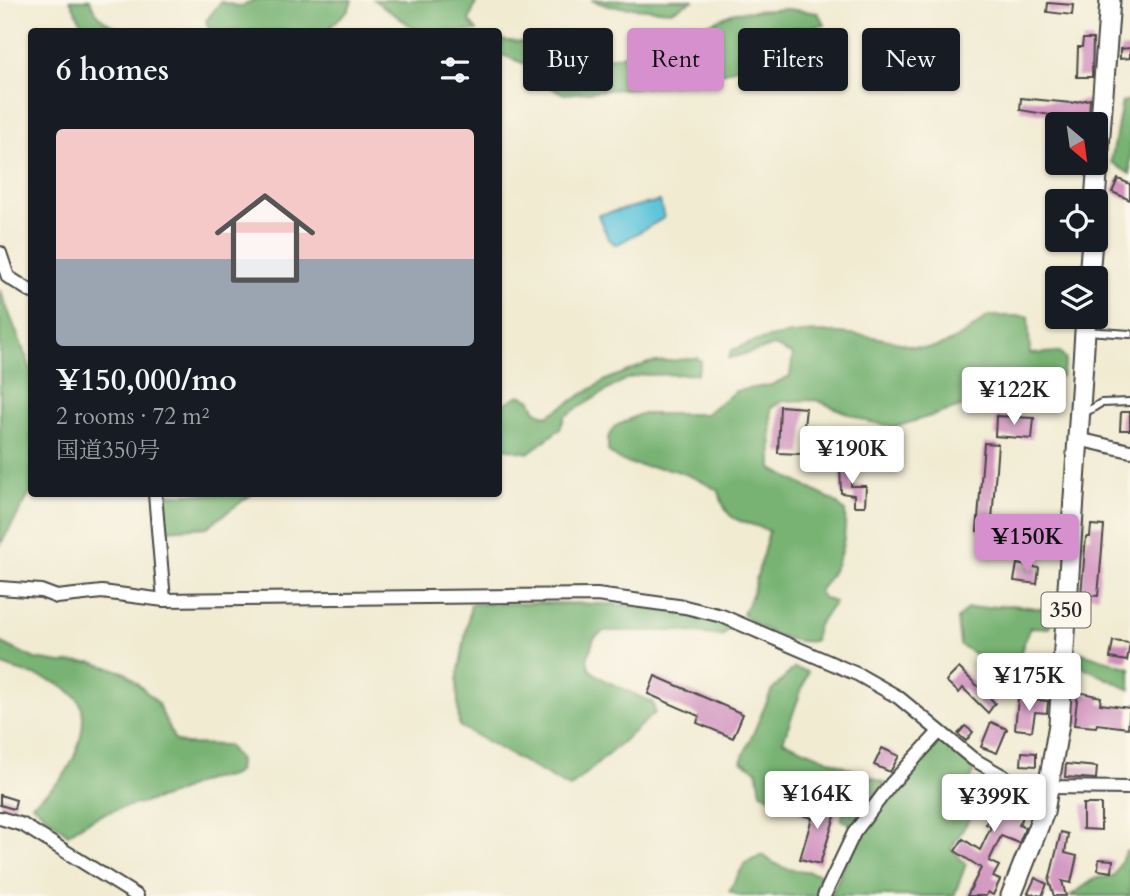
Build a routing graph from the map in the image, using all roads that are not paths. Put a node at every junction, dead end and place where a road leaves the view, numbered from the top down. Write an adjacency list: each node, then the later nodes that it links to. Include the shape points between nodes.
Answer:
1 (1110, 0): 2 (highway)
2 (1096, 189)
3 (0, 253): 4 (street, via 8,277)
4 (28, 290)
5 (1085, 329): 9 (highway, 350)
6 (1108, 329): 7 (lane)
7 (1130, 334)
8 (1130, 402): 9 (lane, via 1101,403)
9 (1080, 411): 10 (highway, 350)
10 (1078, 439): 11 (street); 16 (highway, 350, via 1059,724)
11 (1130, 451)
12 (155, 497): 14 (street)
13 (0, 589): 14 (street, via 41,591 57,597 102,592)
14 (164, 600): 15 (street, via 597,596 685,607 722,616 859,675 898,697)
15 (939, 732): 16 (street, via 1008,779); 20 (street, via 854,833)
16 (1049, 787): 17 (street); 21 (highway, 350, via 1038,833)
17 (1130, 788)
18 (0, 818): 19 (street, via 23,825)
19 (137, 896)
20 (824, 896)
21 (1011, 896)

